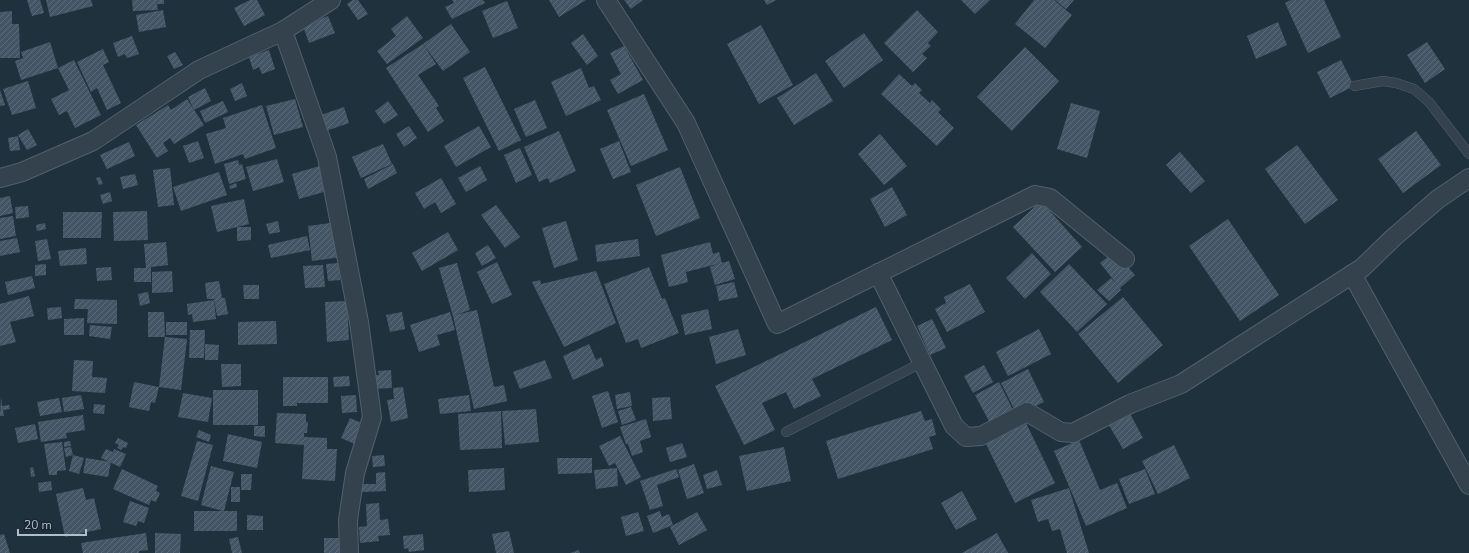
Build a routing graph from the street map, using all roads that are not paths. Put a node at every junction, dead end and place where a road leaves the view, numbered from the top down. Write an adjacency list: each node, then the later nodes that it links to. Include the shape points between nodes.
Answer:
1 (331, 0): 3 (street)
2 (606, 0): 9 (street, via 686,123 777,324)
3 (283, 31): 6 (street, via 199,70 93,141 22,172); 14 (street, via 327,157 360,322 372,417 355,473 348,520)
4 (1354, 86): 5 (lane, via 1383,81 1414,89 1429,102)
5 (1469, 154)
6 (0, 178)
7 (1469, 178): 10 (street, via 1438,199 1362,268)
8 (1125, 259): 9 (street, via 1050,198 1035,195)
9 (878, 273): 11 (street)
10 (1352, 274): 11 (street, via 1181,384 1130,404 1073,433 1061,432 1027,412 981,436 966,437 954,426); 13 (street)
11 (922, 362): 12 (lane)
12 (786, 432)
13 (1469, 485)
14 (350, 553)

